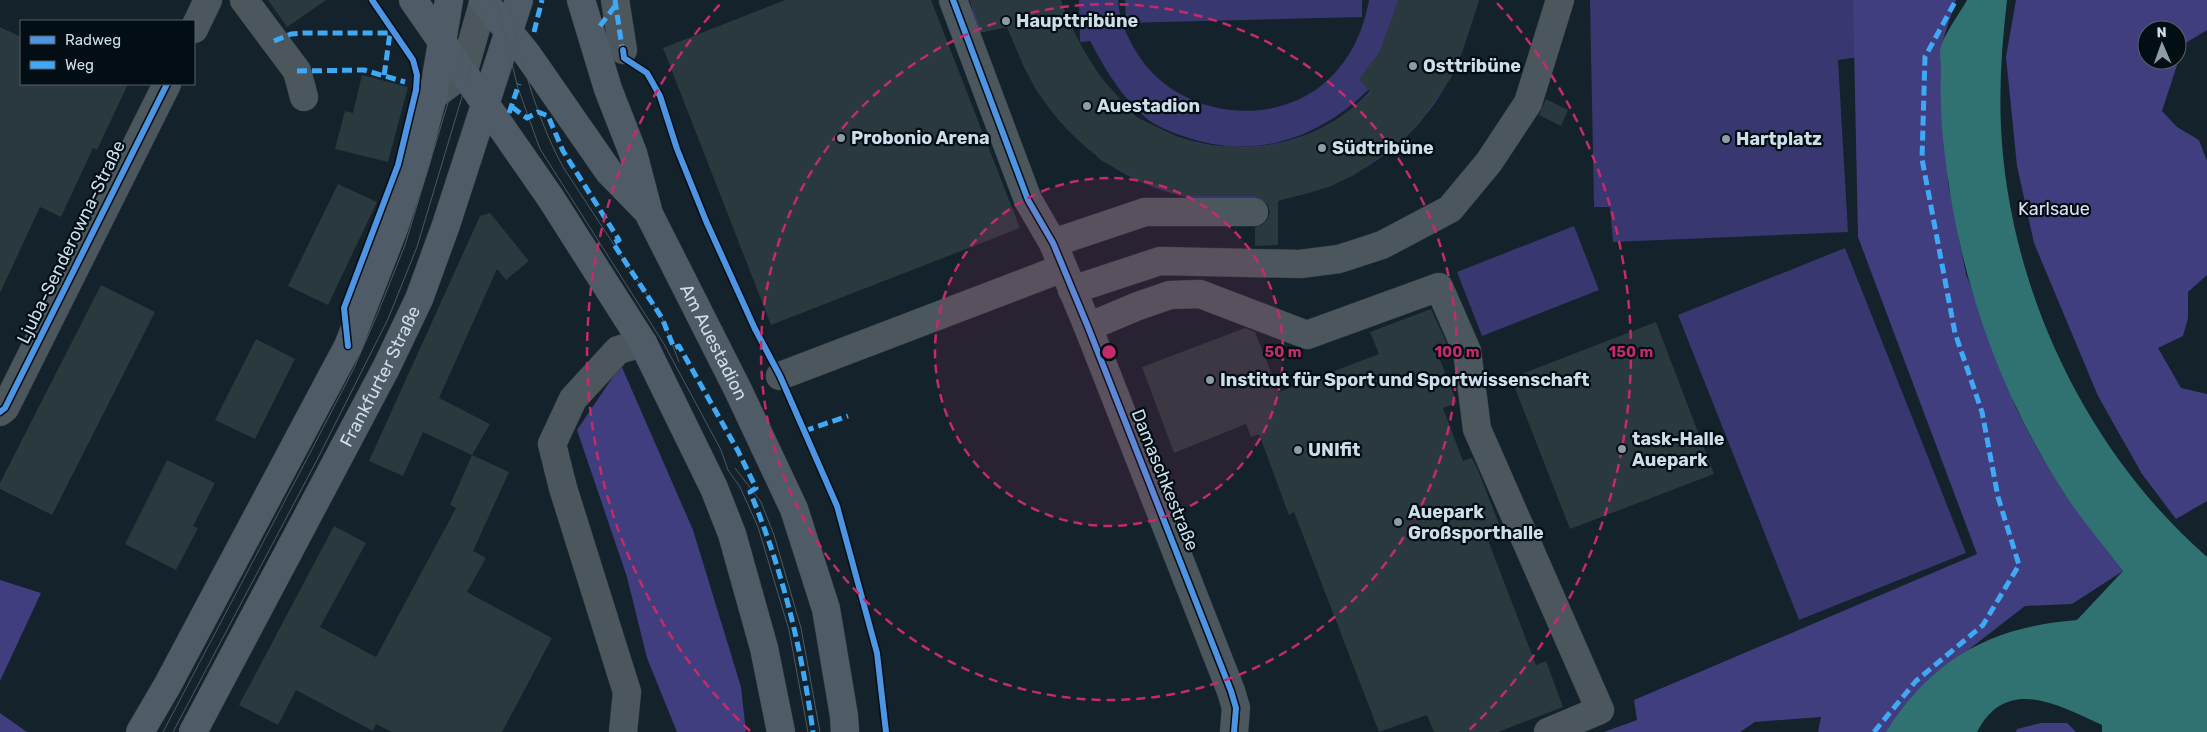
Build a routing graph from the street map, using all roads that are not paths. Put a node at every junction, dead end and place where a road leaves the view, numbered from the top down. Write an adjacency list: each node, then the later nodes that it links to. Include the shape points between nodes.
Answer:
1 (208, 0): 12 (street)
2 (244, 0): 19 (street, via 298,71)
3 (413, 0): 14 (main road)
4 (449, 0): 14 (main road)
5 (484, 0): 13 (main road, Am Auestadion); 16 (street)
6 (519, 0): 13 (main road, Frankfurter Straße)
7 (581, 0): 21 (main road, via 608,89 633,153)
8 (953, 0): 23 (street, Damaschkestraße, via 1028,200)
9 (1560, 0): 24 (street, via 1528,103 1489,162 1450,209 1382,245 1340,259 1300,264 1160,261)
10 (617, 1): 11 (street); 15 (street)
11 (600, 26)
12 (195, 27)
13 (510, 33): 20 (main road, Frankfurter Straße); 21 (main road, Am Auestadion, via 609,172)
14 (442, 43): 16 (main road); 18 (main road)
15 (622, 50)
16 (463, 74): 18 (street); 20 (main road)
17 (166, 85): 28 (street, Ljuba-Senderowna-Straße, via 5,408)
18 (434, 96): 29 (main road, via 394,228 348,346)
19 (304, 98)
20 (485, 105): 26 (main road, via 550,197); 30 (main road, Frankfurter Straße, via 415,308)
21 (648, 212): 33 (main road, Am Auestadion, via 794,509 826,609)
22 (1254, 212): 23 (street, via 1145,212)
23 (1053, 243): 24 (street, Damaschkestraße)
24 (1068, 279): 25 (street, Damaschkestraße); 27 (street)
25 (1088, 327): 34 (street, Damaschkestraße, via 1231,691 1236,708); 35 (street, via 1170,296 1200,294 1307,335 1439,287 1467,351 1477,428 1600,710)
26 (643, 343): 31 (street, via 618,350 573,399 552,444 628,692); 32 (main road, via 714,488 732,534 764,648)
27 (780, 376)
28 (0, 412)
29 (140, 732)
30 (193, 732)
31 (623, 732)
32 (781, 732)
33 (844, 732)
34 (1234, 732)
35 (1548, 732)

